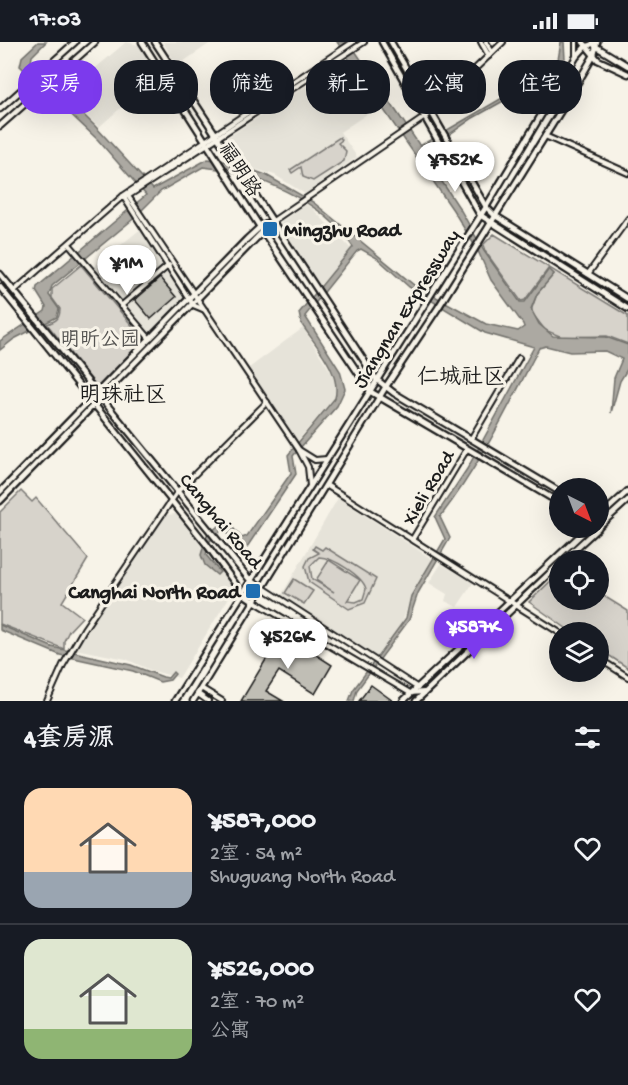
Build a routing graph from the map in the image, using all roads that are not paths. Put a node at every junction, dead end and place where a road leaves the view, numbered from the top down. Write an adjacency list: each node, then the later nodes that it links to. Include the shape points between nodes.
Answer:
1 (75, 42): 20 (main road)
2 (95, 42): 24 (main road)
3 (142, 42): 27 (main road, 福明路)
4 (155, 42): 25 (main road, 福明路)
5 (364, 42): 25 (street)
6 (382, 42): 23 (main road)
7 (391, 42): 17 (main road)
8 (481, 42): 14 (street)
9 (486, 42): 14 (street)
10 (503, 42): 14 (street)
11 (576, 42): 15 (street)
12 (353, 43): 25 (street)
13 (591, 45): 15 (main road, Jiangnan Expressway); 18 (main road); 19 (main road, via 604,64); 26 (main road, Jiangnan Expressway)
14 (490, 54): 16 (street)
15 (576, 57): 30 (main road, Jiangnan Expressway)
16 (484, 60)
17 (402, 61)
18 (628, 66)
19 (628, 74)
20 (0, 109)
21 (429, 114): 23 (street)
22 (432, 114): 30 (main road)
23 (425, 117): 31 (main road); 34 (street)
24 (0, 126)
25 (218, 136): 27 (street); 34 (main road, 福明路)
26 (544, 136): 28 (street); 32 (main road, Jiangnan Expressway)
27 (206, 144): 29 (street); 36 (main road, 福明路)
28 (628, 173)
29 (125, 196): 37 (street); 38 (street)
30 (486, 207): 31 (main road, Jiangnan Expressway); 32 (main road)
31 (480, 215): 35 (main road); 54 (main road, Jiangnan Expressway)
32 (495, 215): 35 (main road, Jiangnan Expressway); 40 (main road)
33 (628, 219): 40 (street)
34 (273, 221): 36 (main road); 54 (main road, 福明路)
35 (490, 223): 49 (main road); 55 (main road, Jiangnan Expressway)
36 (262, 230): 43 (main road); 46 (main road); 56 (main road, 福明路)
37 (69, 244): 42 (street); 48 (street)
38 (170, 264): 43 (street); 45 (street); 48 (street)
39 (0, 274): 42 (main road, Canghai Road)
40 (588, 274): 44 (main road)
41 (0, 287): 58 (main road, Canghai Road)
42 (14, 291): 57 (main road, Canghai Road)
43 (194, 294): 45 (main road); 46 (street)
44 (628, 298)
45 (189, 299): 47 (street); 51 (main road)
46 (198, 300): 47 (main road); 50 (street)
47 (193, 304): 50 (street); 52 (main road)
48 (121, 306): 51 (street)
49 (628, 309)
50 (206, 310): 61 (street)
51 (150, 339): 52 (street); 57 (main road)
52 (154, 344): 59 (main road)
53 (519, 358): 63 (street, Xieli Road)
54 (376, 379): 55 (main road, 福明路); 56 (main road, Jiangnan Expressway)
55 (385, 388): 60 (main road, Jiangnan Expressway); 63 (main road, 福明路)
56 (371, 392): 60 (main road, 福明路); 66 (main road, Jiangnan Expressway)
57 (97, 393): 58 (main road); 59 (main road, Canghai Road)
58 (90, 399): 62 (main road, Canghai Road); 72 (main road)
59 (102, 399): 62 (main road); 70 (main road, Canghai Road)
60 (379, 399): 64 (main road, 福明路); 67 (main road, Jiangnan Expressway)
61 (267, 402): 65 (street); 70 (street)
62 (95, 406): 74 (main road, Canghai Road); 76 (main road)
63 (471, 440): 68 (main road, 福明路)
64 (467, 449): 73 (main road, 福明路); 81 (street, Xieli Road)
65 (299, 450): 66 (street, via 315,460); 69 (street, via 308,467)
66 (328, 458): 69 (main road, Jiangnan Expressway)
67 (326, 485): 81 (street); 85 (main road, Jiangnan Expressway)
68 (549, 485)
69 (310, 486): 84 (main road, Jiangnan Expressway)
70 (178, 491): 74 (street); 84 (main road, Canghai Road)
71 (628, 491): 77 (main road)
72 (0, 492)
73 (549, 497)
74 (171, 500): 86 (main road, Canghai Road); 98 (street, via 71,651)
75 (628, 500): 78 (main road)
76 (0, 501)
77 (609, 507)
78 (609, 517)
79 (577, 538): 88 (main road)
80 (587, 538): 82 (main road)
81 (412, 540): 88 (street)
82 (574, 550)
83 (549, 573): 89 (main road)
84 (250, 580): 85 (main road, Canghai Road); 86 (main road, Jiangnan Expressway)
85 (262, 587): 87 (main road, Jiangnan Expressway); 93 (street, Canghai Road)
86 (242, 593): 87 (main road, Canghai Road); 99 (main road, Jiangnan Expressway)
87 (254, 601): 94 (main road, Jiangnan Expressway); 95 (street, Canghai Road)
88 (510, 601): 89 (street); 93 (main road)
89 (516, 605): 90 (street); 96 (main road)
90 (549, 626)
91 (609, 665): 92 (street)
92 (628, 677)
93 (417, 686): 95 (main road); 96 (street, Canghai Road)
94 (201, 688): 97 (main road, Jiangnan Expressway); 102 (street)
95 (410, 693): 96 (street); 103 (main road)
96 (424, 693): 104 (main road)
97 (198, 694): 100 (main road, Jiangnan Expressway); 101 (street)
98 (47, 701)
99 (175, 701)
100 (193, 701)
101 (208, 701)
102 (222, 701)
103 (403, 701)
104 (416, 701)

